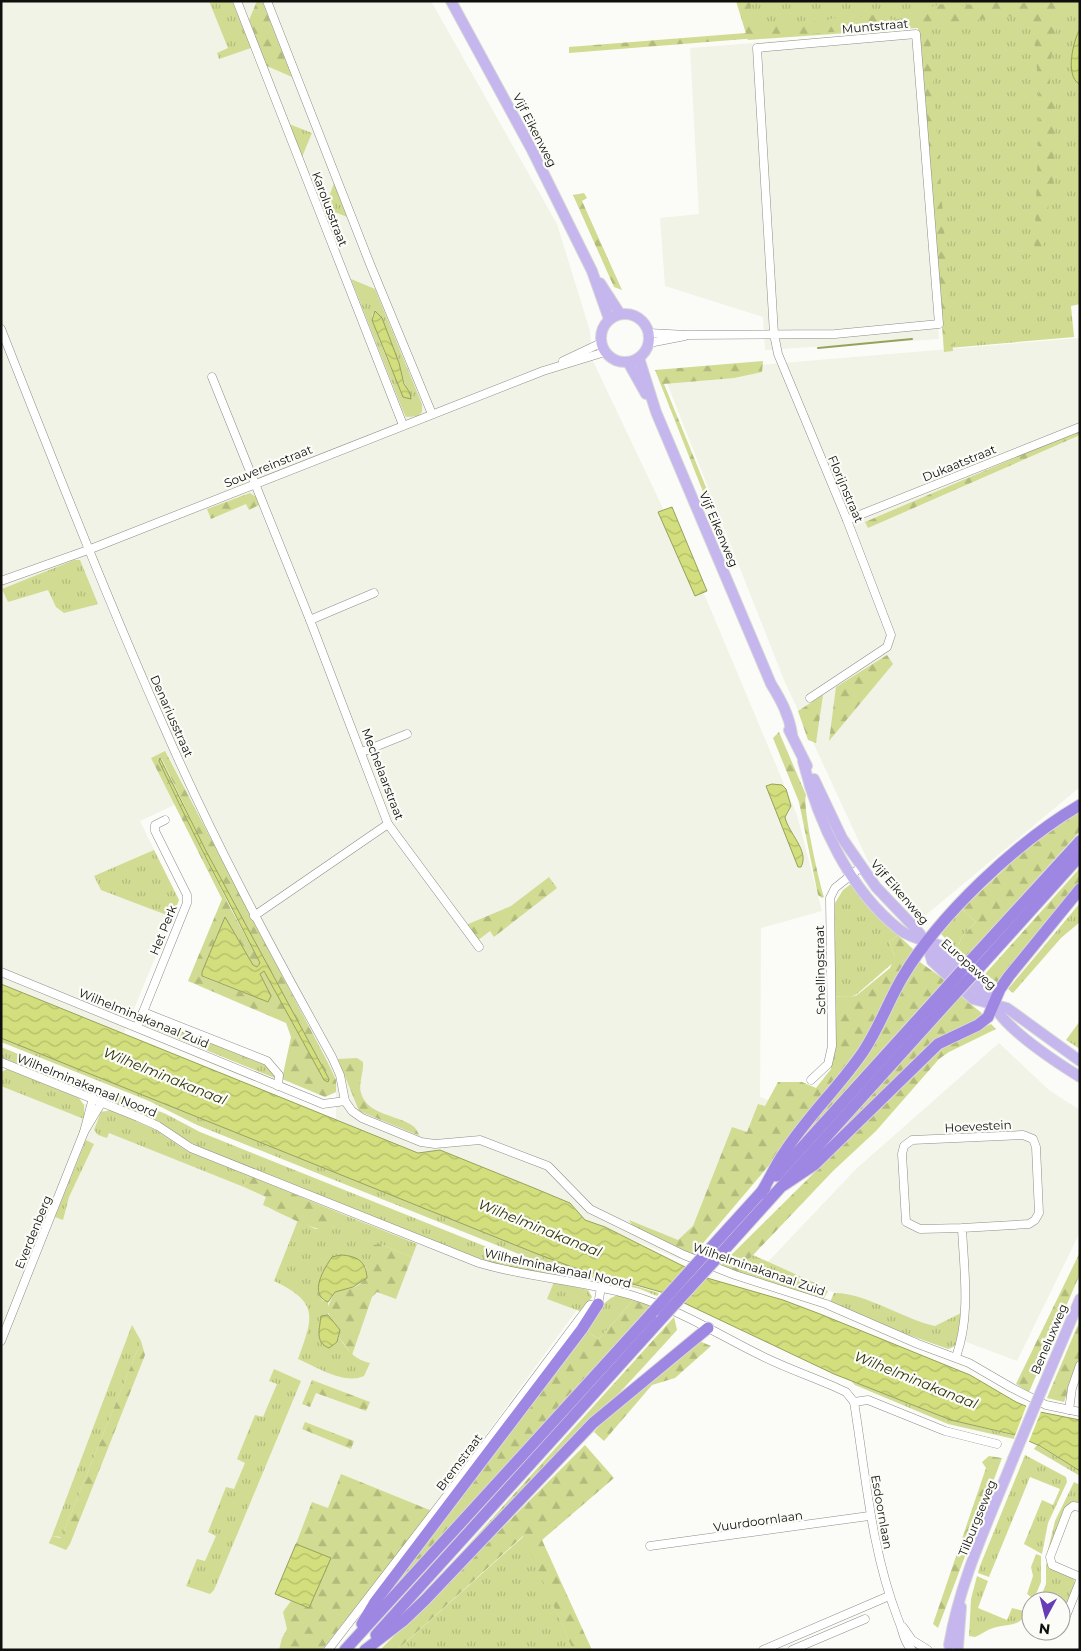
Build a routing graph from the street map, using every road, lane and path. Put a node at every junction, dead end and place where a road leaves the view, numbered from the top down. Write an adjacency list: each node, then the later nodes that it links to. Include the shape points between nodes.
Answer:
1 (237, 1): 16 (street, Karolusstraat)
2 (267, 1): 15 (street, Karolusstraat)
3 (452, 1): 4 (main road, Vijf Eikenweg, via 528,142)
4 (592, 271): 5 (main road, Vijf Eikenweg); 6 (main road, Vijf Eikenweg)
5 (620, 314): 6 (main road); 9 (main road, via 639,317)
6 (609, 319): 10 (main road, via 602,330)
7 (1, 329): 20 (street, Denariusstraat)
8 (774, 334): 8 (street, Muntstraat, via 835,334 939,324 916,34 756,48); 9 (street); 19 (street, Florijnstraat, via 778,354)
9 (649, 338): 11 (main road)
10 (603, 347): 12 (main road, via 615,360); 15 (street, Souvereinstraat)
11 (639, 358): 12 (main road); 14 (main road, Vijf Eikenweg)
12 (628, 362): 14 (main road, Vijf Eikenweg)
13 (212, 377): 18 (street, Mechelaarstraat)
14 (656, 412): 27 (main road, Vijf Eikenweg, via 771,684 784,724)
15 (432, 414): 16 (street, Souvereinstraat)
16 (403, 425): 18 (street, Souvereinstraat)
17 (1080, 427): 19 (street, Dukaatstraat)
18 (255, 483): 20 (street, Souvereinstraat); 23 (street, Mechelaarstraat)
19 (847, 520): 24 (street, Florijnstraat, via 892,635 891,641 887,647)
20 (88, 550): 21 (street, Souvereinstraat); 36 (street, Denariusstraat, via 164,729)
21 (1, 581)
22 (374, 593): 23 (street)
23 (310, 620): 26 (street, Mechelaarstraat)
24 (810, 698)
25 (406, 734): 26 (street)
26 (362, 752): 30 (street, Mechelaarstraat)
27 (804, 761): 33 (main road, Vijf Eikenweg, via 842,838); 34 (main road, Vijf Eikenweg, via 832,842)
28 (1080, 805): 37 (highway, via 1036,834 976,887)
29 (164, 820): 43 (street, Het Perk, via 155,825 155,831 187,895)
30 (388, 824): 36 (street); 38 (street, Mechelaarstraat)
31 (1080, 841): 39 (highway)
32 (1080, 856): 39 (highway)
33 (861, 867): 34 (street, Schellingstraat); 37 (main road, Vijf Eikenweg)
34 (852, 875): 37 (main road, Vijf Eikenweg, via 901,931); 48 (street, Schellingstraat, via 835,888 830,898 832,1046 828,1064)
35 (1080, 889): 42 (highway, via 1010,976)
36 (254, 916): 51 (street, Denariusstraat, via 332,1057 340,1075)
37 (927, 943): 42 (main road, Europaweg, via 942,946 982,980); 42 (main road, Europaweg, via 932,961 944,972 977,1001); 55 (highway, via 901,978 875,1034 784,1153)
38 (479, 947)
39 (975, 964): 41 (highway, bridge)
40 (1, 972): 44 (street, Wilhelminakanaal Zuid)
41 (951, 990): 54 (highway); 55 (highway)
42 (994, 1004): 46 (main road, Europaweg, via 1007,1008); 47 (main road, Europaweg, via 1002,1017); 54 (highway, via 988,1017 978,1025 938,1044 922,1057 814,1165)
43 (142, 1012): 44 (street, Het Perk); 49 (street, Wilhelminakanaal Zuid, via 267,1061 279,1076)
44 (137, 1028): 49 (street, Wilhelminakanaal Zuid)
45 (1, 1062): 50 (street, Wilhelminakanaal Noord)
46 (1080, 1062)
47 (1080, 1077)
48 (811, 1080)
49 (278, 1086): 51 (street, Wilhelminakanaal Zuid, via 323,1104)
50 (93, 1098): 52 (street, Wilhelminakanaal Noord); 53 (street, Everdenberg)
51 (345, 1101): 63 (street, Wilhelminakanaal Zuid, via 357,1115 421,1142 480,1140 548,1166 586,1207 684,1255 735,1275 806,1296)
52 (102, 1102): 53 (street, Everdenberg); 58 (street, Wilhelminakanaal Noord, via 158,1126 190,1148 479,1263)
53 (84, 1132): 62 (street, Everdenberg)
54 (784, 1184): 57 (highway)
55 (761, 1193): 57 (highway)
56 (962, 1228): 56 (street, Hoevestein, via 919,1229 906,1222 904,1146 912,1140 1023,1135 1033,1139 1039,1212 1035,1220 1029,1224); 63 (street, via 966,1318 964,1336)
57 (712, 1256): 80 (highway, bridge, via 652,1313); 83 (highway, bridge, via 663,1318)
58 (601, 1288): 60 (street); 61 (street, Wilhelminakanaal Noord, via 679,1312)
59 (1080, 1299): 69 (main road, Beneluxweg, bridge)
60 (598, 1304): 80 (highway, via 375,1602); 82 (street, Bremstraat, via 590,1305)
61 (708, 1328): 65 (street, Wilhelminakanaal Noord, via 761,1356 846,1392); 83 (highway, via 593,1423 425,1600)
62 (1, 1341)
63 (956, 1357): 66 (street, Wilhelminakanaal Zuid, via 1046,1405)
64 (1080, 1365): 66 (street)
65 (854, 1402): 68 (street, via 868,1400 945,1431); 71 (street, Esdoornlaan)
66 (1069, 1410): 67 (street, Wilhelminakanaal Zuid)
67 (1080, 1412)
68 (998, 1444)
69 (1013, 1459): 81 (main road, Tilburgseweg, via 963,1586 954,1617)
70 (1080, 1507): 73 (street, via 1073,1506 1068,1510 1050,1555 1050,1562)
71 (869, 1516): 72 (street, Vuurdoornlaan); 74 (street, Esdoornlaan)
72 (650, 1546)
73 (1080, 1579): 75 (street)
74 (889, 1596): 76 (street); 79 (street, Esdoornlaan)
75 (1071, 1603)
76 (851, 1612): 78 (street); 84 (street)
77 (865, 1619): 78 (street)
78 (855, 1623): 85 (street)
79 (900, 1624): 86 (street, Esdoornlaan, via 903,1637); 87 (street, Esdoornlaan, via 912,1640)
80 (348, 1647)
81 (952, 1648)
82 (328, 1650)
83 (364, 1650)
84 (763, 1650)
85 (792, 1650)
86 (912, 1650)
87 (928, 1650)

